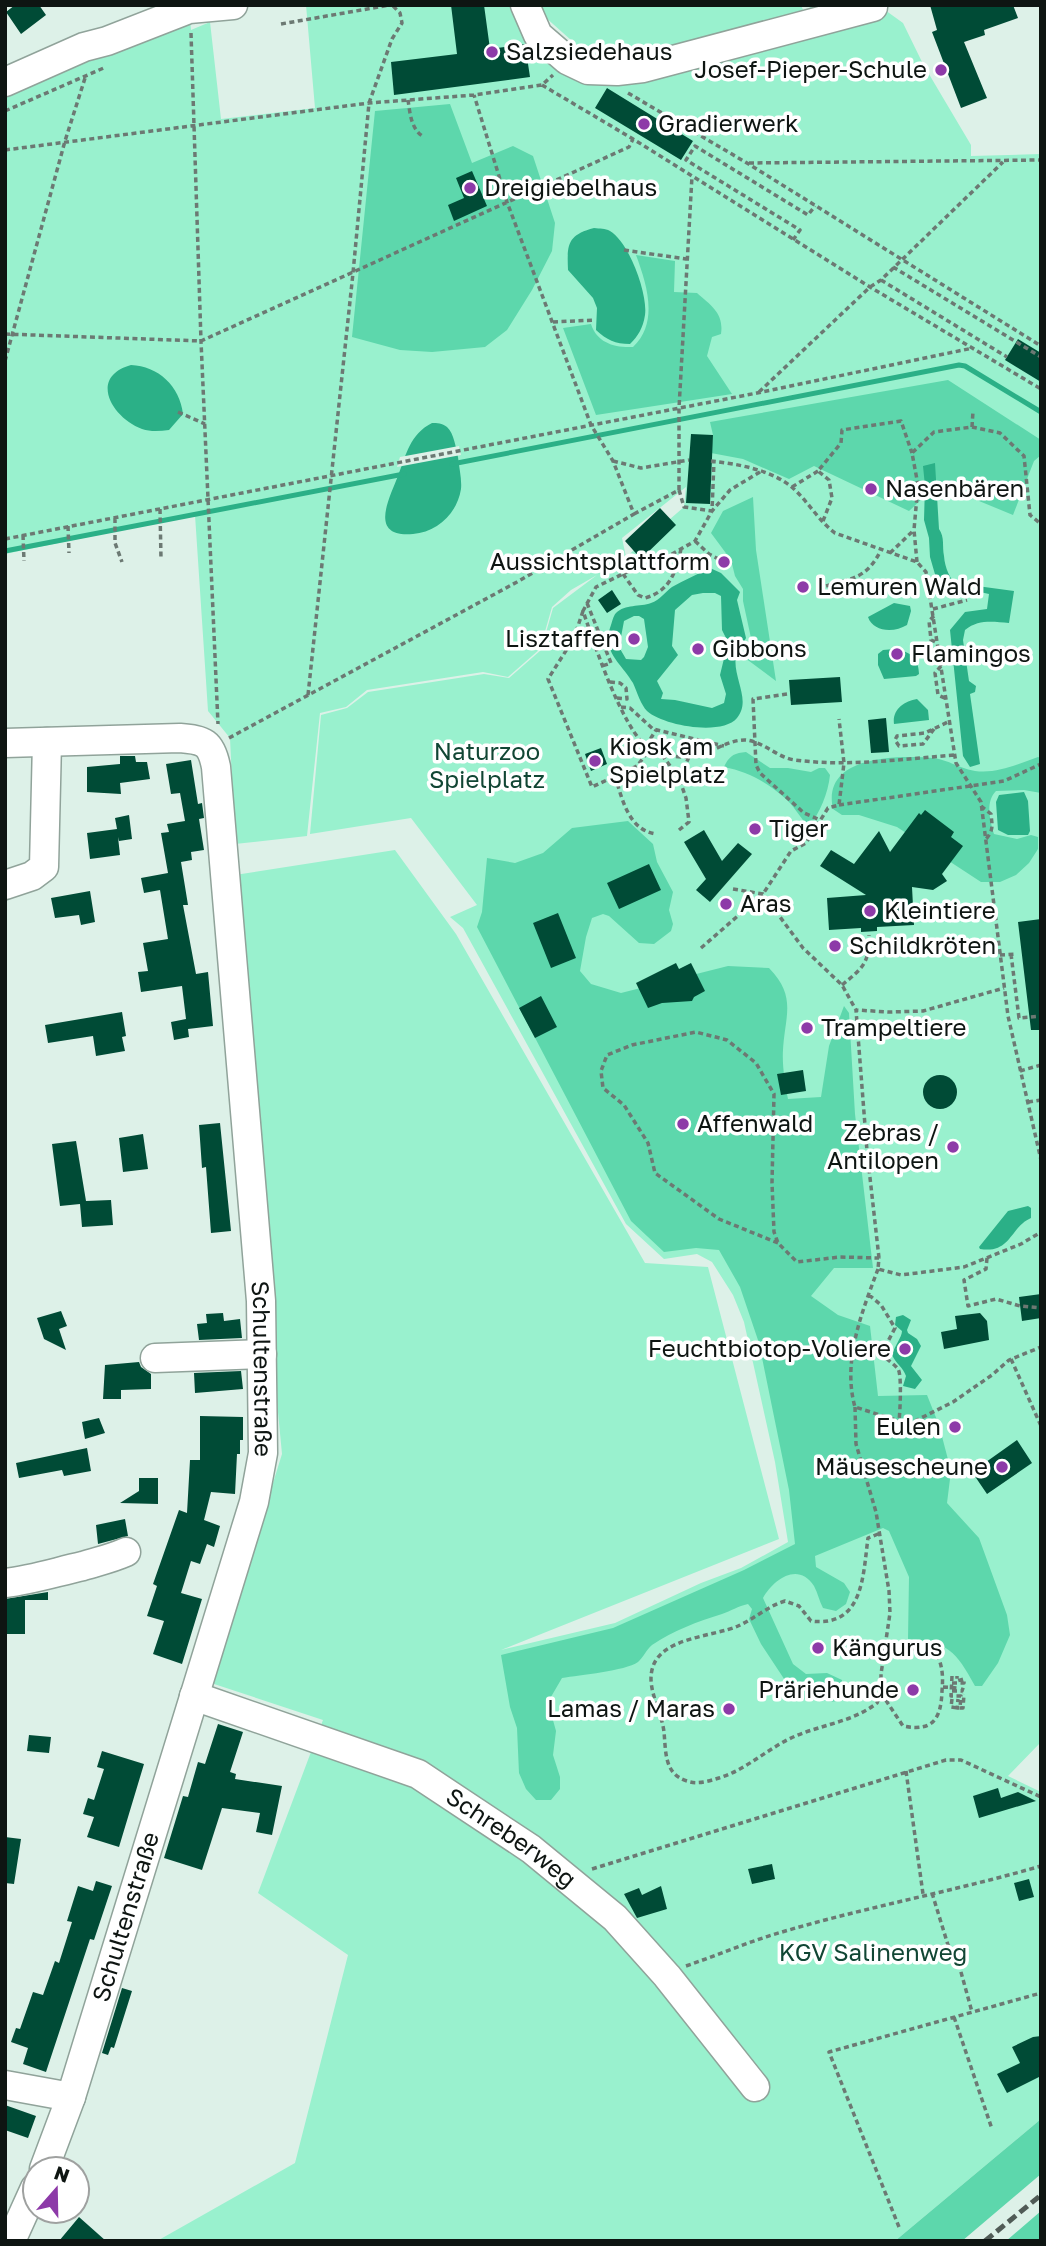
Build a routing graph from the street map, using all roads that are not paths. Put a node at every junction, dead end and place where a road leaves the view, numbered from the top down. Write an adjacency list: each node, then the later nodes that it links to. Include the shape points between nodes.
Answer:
1 (233, 5): 4 (street, via 189,9)
2 (526, 5): 3 (street, via 538,36 567,60 589,70 617,71)
3 (873, 7)
4 (5, 82)
5 (47, 742): 6 (street); 7 (street, via 44,867); 8 (street, Schultenstraße, via 180,738 215,742 212,750 259,1273)
6 (5, 743)
7 (5, 885)
8 (261, 1354): 9 (street); 12 (street, Schultenstraße, via 263,1453 254,1502)
9 (155, 1358)
10 (126, 1552): 11 (street, via 104,1562)
11 (5, 1584)
12 (194, 1696): 14 (street, Schreberweg, via 418,1774 531,1849 615,1918); 15 (street, Schultenstraße)
13 (5, 2085): 15 (street)
14 (755, 2087)
15 (71, 2098): 16 (street, Schultenstraße)
16 (49, 2155)
17 (21, 2219): 18 (street)
18 (11, 2241)

